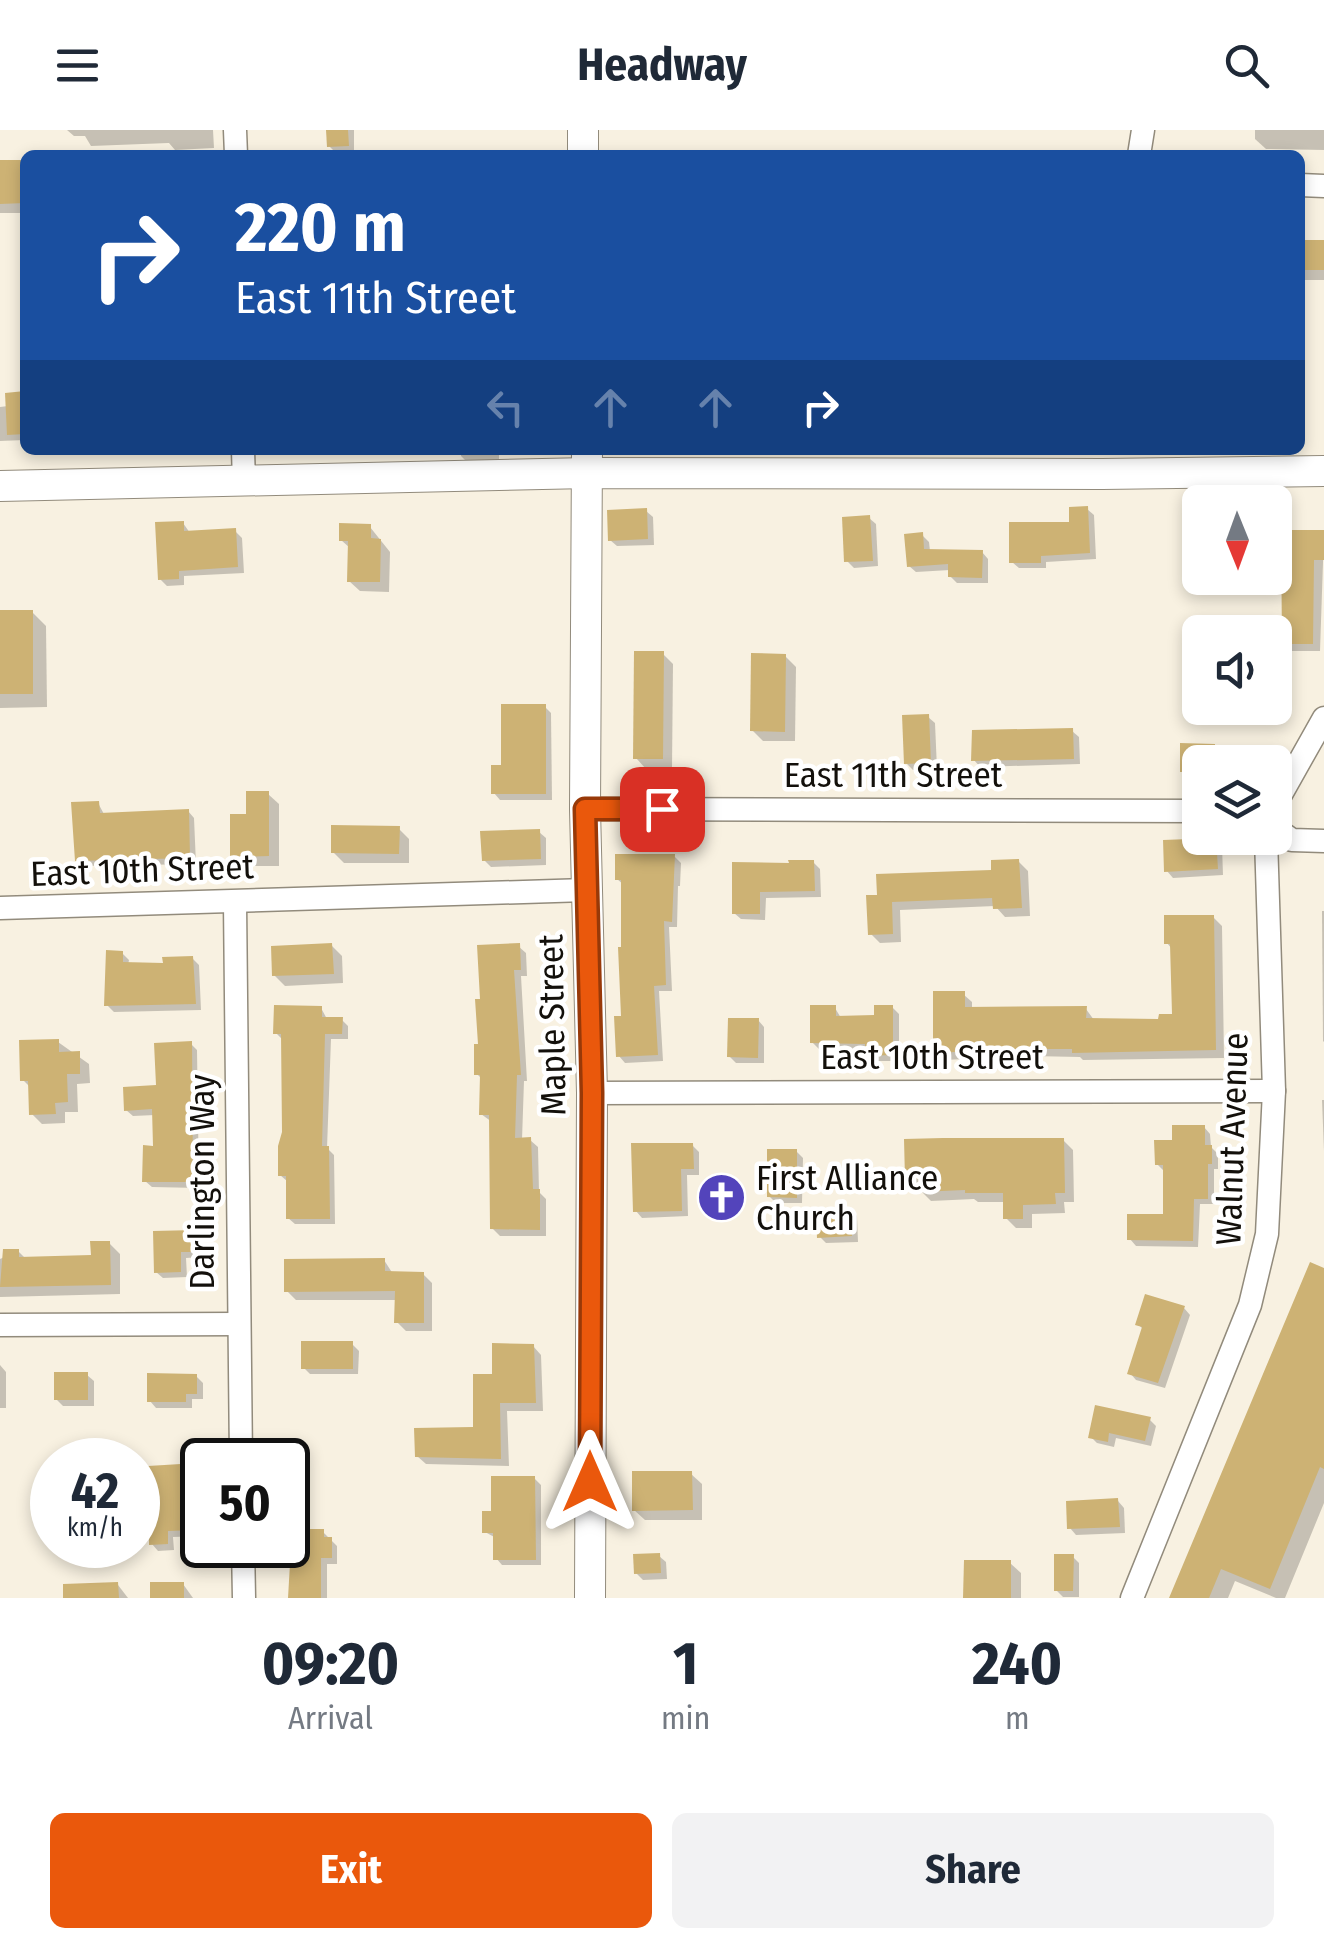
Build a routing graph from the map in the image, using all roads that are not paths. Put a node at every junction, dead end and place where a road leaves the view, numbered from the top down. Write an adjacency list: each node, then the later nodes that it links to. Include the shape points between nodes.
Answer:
1 (243, 455): 5 (street)
2 (588, 462): 3 (main road); 5 (main road); 9 (main road, Maple Street)
3 (1103, 462): 4 (main road)
4 (1324, 471)
5 (244, 483): 6 (main road)
6 (0, 486)
7 (1324, 718): 8 (street)
8 (1292, 775)
9 (585, 809): 10 (street, East 11th Street); 14 (main road, Maple Street)
10 (1182, 811)
11 (1292, 840): 12 (street)
12 (1324, 841)
13 (1267, 855): 17 (street, Walnut Avenue)
14 (586, 890): 15 (street, East 10th Street); 18 (main road, Maple Street)
15 (235, 902): 16 (street, East 10th Street); 19 (street, Darlington Way)
16 (0, 908)
17 (1274, 1091): 18 (street, East 10th Street); 25 (street, Walnut Avenue, via 1260,1273)
18 (592, 1093): 24 (main road, Maple Street)
19 (238, 1324): 20 (street); 21 (street, Darlington Way)
20 (0, 1325)
21 (241, 1438)
22 (243, 1568): 23 (street)
23 (244, 1598)
24 (590, 1598)
25 (1132, 1598)

